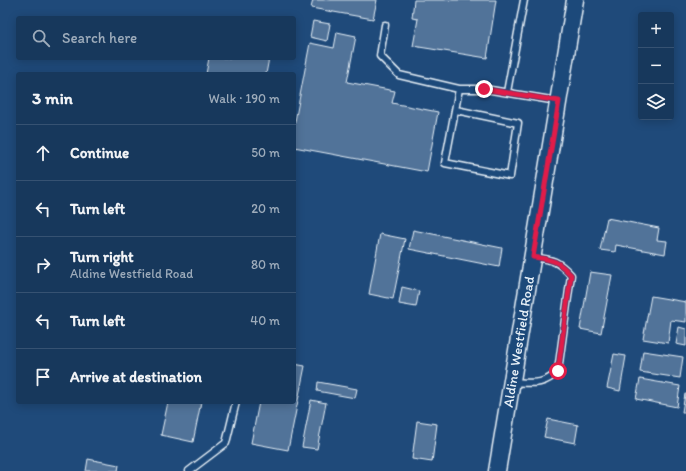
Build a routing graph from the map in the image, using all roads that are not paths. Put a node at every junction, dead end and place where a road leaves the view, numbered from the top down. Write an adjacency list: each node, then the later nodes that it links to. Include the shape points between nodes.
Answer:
1 (524, 0): 5 (lane)
2 (575, 0): 6 (main road, Aldine Westfield Road)
3 (385, 25): 4 (lane, via 380,56 399,75)
4 (459, 89): 5 (lane); 7 (lane)
5 (507, 92): 6 (lane)
6 (559, 101): 8 (main road, Aldine Westfield Road)
7 (456, 110): 7 (lane, via 445,163 510,176 518,123)
8 (533, 257): 9 (main road, Aldine Westfield Road); 9 (lane, via 561,264 571,275 558,371 551,378 536,383)
9 (512, 382): 12 (main road, Aldine Westfield Road)
10 (236, 404): 11 (lane, via 226,443)
11 (189, 471)
12 (497, 471)

